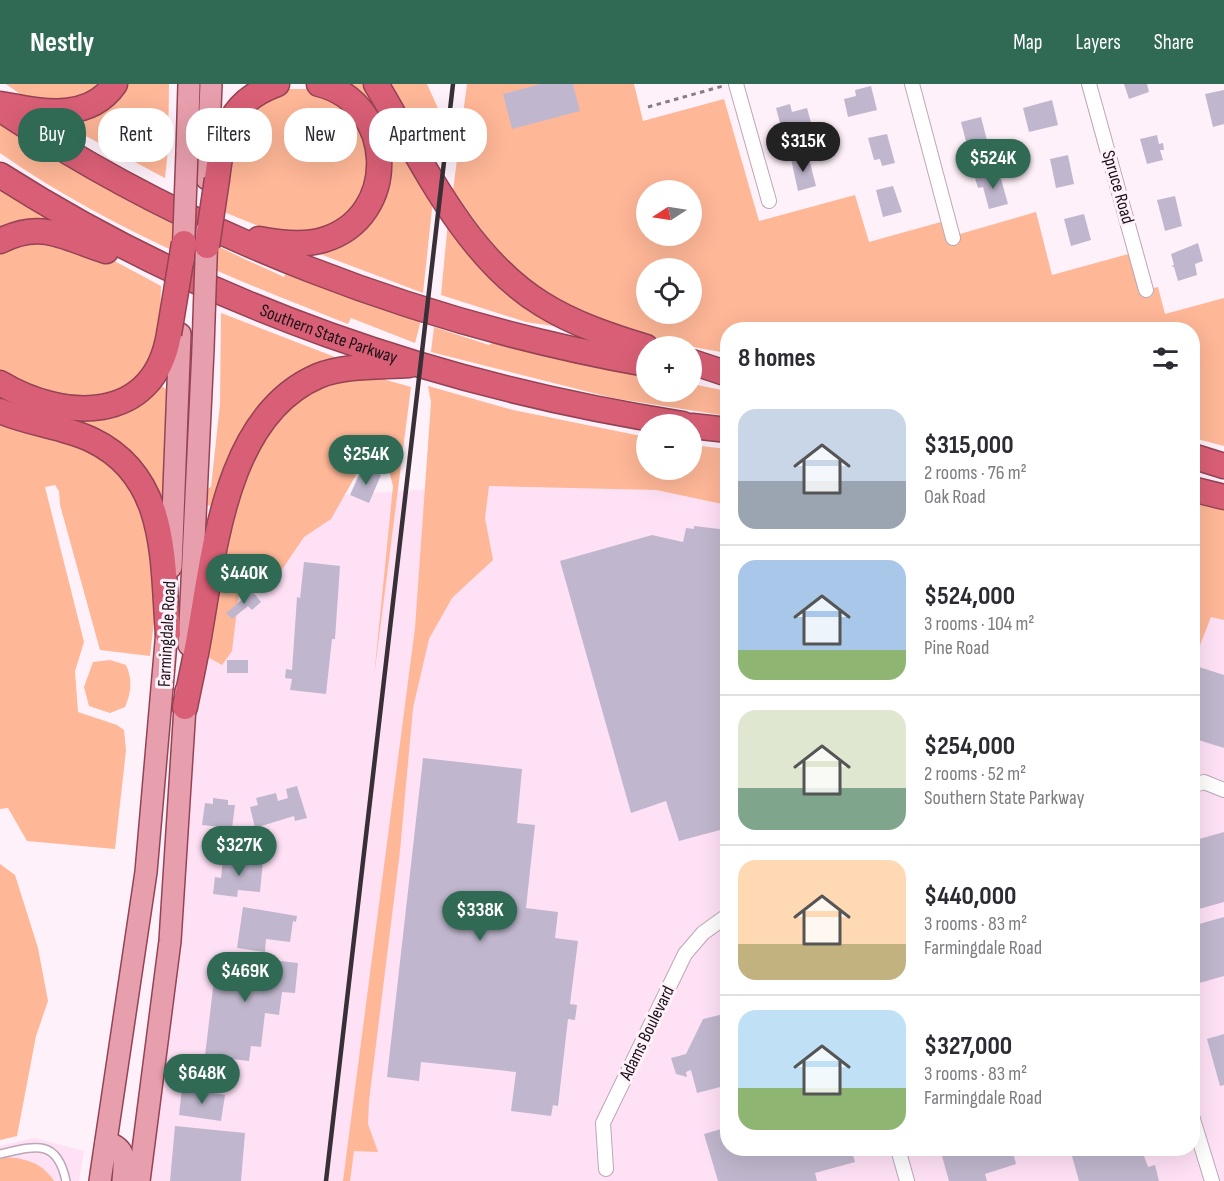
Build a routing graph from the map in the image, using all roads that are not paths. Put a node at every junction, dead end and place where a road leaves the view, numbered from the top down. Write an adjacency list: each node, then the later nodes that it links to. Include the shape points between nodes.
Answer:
1 (115, 84): 10 (highway, via 93,103 71,111 44,112)
2 (189, 84): 17 (main road, Farmingdale Road, bridge, via 187,152)
3 (212, 84): 13 (main road)
4 (277, 84): 13 (highway, via 249,98 235,113)
5 (318, 84): 17 (highway, via 346,96 373,129 380,148 380,173 369,206 344,231 313,243)
6 (376, 84): 21 (highway, via 460,222 496,267 526,293 557,312)
7 (736, 84): 14 (street)
8 (912, 84): 15 (street)
9 (1089, 84): 19 (street, Spruce Road)
10 (0, 104)
11 (0, 109): 17 (highway, via 129,188)
12 (0, 175): 18 (highway, Southern State Parkway)
13 (212, 179): 17 (highway, bridge)
14 (769, 201)
15 (953, 238)
16 (0, 241): 18 (highway, via 19,233 49,231)
17 (205, 241): 20 (highway, bridge); 22 (highway, via 327,275 433,311); 38 (main road, Farmingdale Road, bridge)
18 (171, 271): 23 (highway, Southern State Parkway, via 318,330)
19 (1146, 290)
20 (174, 334): 28 (highway, via 153,377 129,398 111,406 64,407 24,396); 37 (main road, Farmingdale Road)
21 (636, 344)
22 (636, 361)
23 (419, 365): 30 (highway, Southern State Parkway); 38 (highway, via 327,373 297,388 264,418 240,464 219,529)
24 (702, 366): 26 (highway)
25 (702, 373): 27 (highway)
26 (720, 373)
27 (720, 375)
28 (0, 382)
29 (0, 411): 37 (highway, via 92,440 124,462 140,483 152,503 159,528)
30 (636, 415)
31 (702, 427): 32 (highway)
32 (720, 429)
33 (1200, 458): 34 (highway)
34 (1224, 466)
35 (1200, 491): 36 (highway)
36 (1224, 497)
37 (168, 634): 42 (main road, Farmingdale Road, via 146,873)
38 (186, 707): 50 (main road, Farmingdale Road, via 170,941)
39 (1200, 784): 40 (street)
40 (1224, 790)
41 (720, 921): 46 (street, Adams Boulevard, via 685,954 603,1124)
42 (106, 1142): 48 (main road, Farmingdale Road); 49 (main road, via 120,1148 124,1157)
43 (1200, 1142): 52 (street)
44 (0, 1154): 47 (lane, via 32,1147 49,1149 62,1163)
45 (900, 1156): 51 (street)
46 (606, 1169)
47 (66, 1181)
48 (100, 1181)
49 (123, 1181)
50 (139, 1181)
51 (907, 1181)
52 (1212, 1181)

